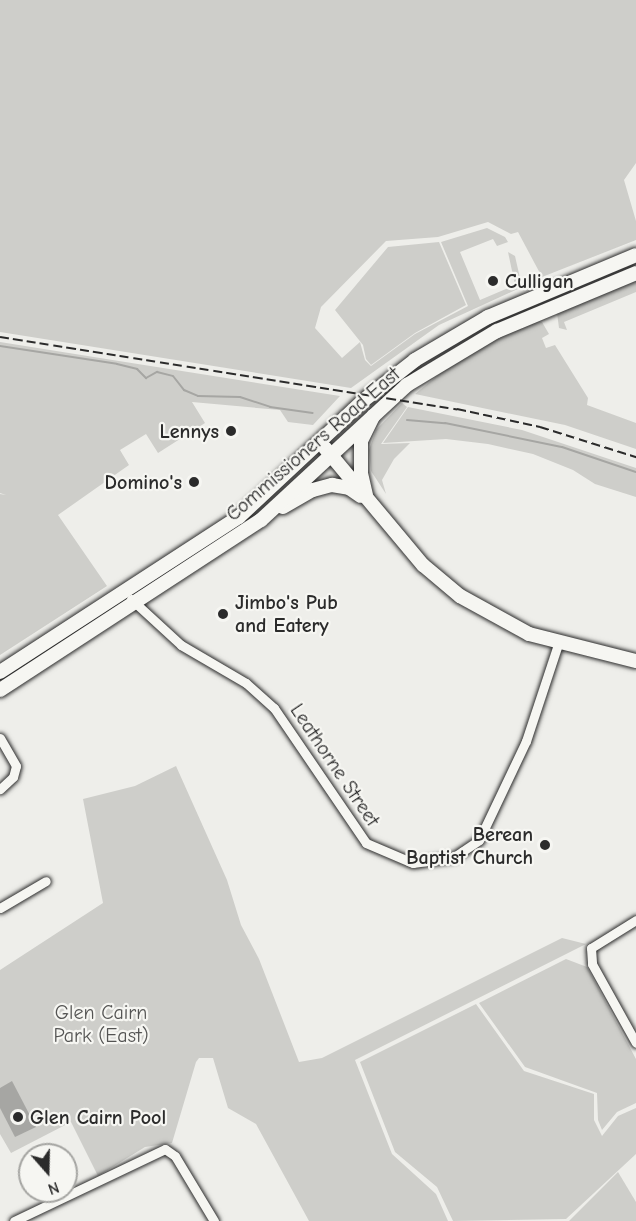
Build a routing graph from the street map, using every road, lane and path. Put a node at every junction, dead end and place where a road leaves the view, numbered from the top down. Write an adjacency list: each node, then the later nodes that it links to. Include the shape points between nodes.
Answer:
1 (636, 255): 4 (main road, Commissioners Road East, via 537,294 455,334 372,394)
2 (636, 273): 3 (main road, Commissioners Road East, via 497,331 434,368)
3 (376, 409): 4 (main road, Commissioners Road East); 5 (main road, via 361,441 361,474)
4 (325, 448): 5 (main road); 6 (main road, Commissioners Road East); 7 (main road, Commissioners Road East, via 239,517)
5 (367, 500): 6 (main road, via 349,488 332,485 313,490); 9 (main road, via 423,565 460,596 510,626)
6 (261, 520): 8 (main road, Commissioners Road East)
7 (126, 591): 8 (street, Leathorne Street); 11 (main road, Commissioners Road East)
8 (134, 604): 9 (street, Leathorne Street, via 182,645 246,683 274,708 366,843 394,858 414,862 453,857 479,840 526,741); 12 (main road, Commissioners Road East)
9 (558, 644): 10 (main road)
10 (636, 662)
11 (0, 672)
12 (0, 690)
13 (0, 738): 14 (street, via 16,766 14,777)
14 (0, 789)
15 (46, 881): 16 (street)
16 (0, 908)
17 (636, 920): 18 (street, via 591,948 592,964)
18 (636, 1043)
19 (14, 1221): 20 (street, via 165,1149 175,1156)
20 (214, 1221)

